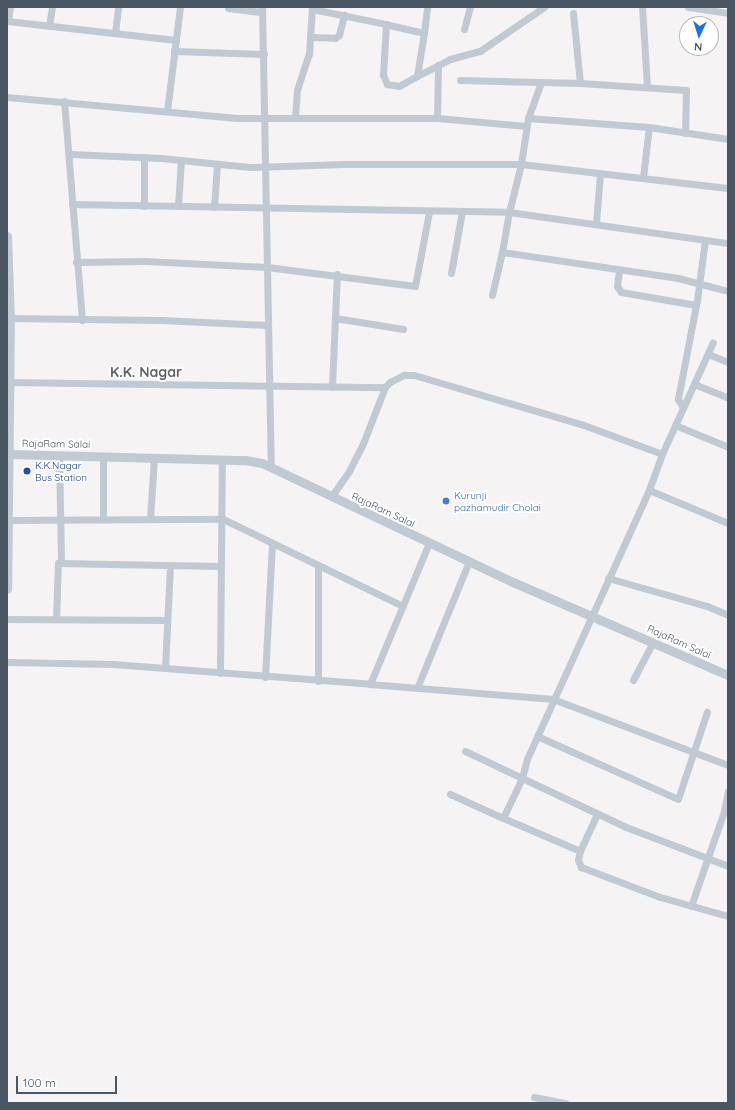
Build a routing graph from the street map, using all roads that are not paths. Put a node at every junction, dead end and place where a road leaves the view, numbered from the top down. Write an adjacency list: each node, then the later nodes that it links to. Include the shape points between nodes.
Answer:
1 (9, 7): 16 (main road)
2 (52, 7): 18 (street)
3 (118, 7): 20 (street)
4 (180, 7): 23 (street)
5 (427, 7): 21 (street)
6 (470, 7): 19 (street)
7 (544, 7): 26 (street, via 480,51)
8 (642, 7): 31 (street)
9 (688, 7): 13 (street)
10 (228, 8): 12 (street)
11 (312, 8): 15 (street); 22 (street)
12 (262, 10): 25 (street)
13 (728, 12)
14 (573, 13): 30 (street)
15 (344, 15): 17 (street); 22 (street, via 339,35 335,38)
16 (7, 20): 18 (street)
17 (386, 24): 21 (street); 27 (street, via 384,80 387,84 399,86)
18 (49, 26): 20 (street)
19 (464, 29)
20 (115, 33): 23 (street)
21 (424, 33): 27 (street)
22 (310, 37): 36 (street, via 309,54 297,90)
23 (176, 40): 24 (street)
24 (174, 51): 25 (street); 34 (street)
25 (264, 54): 35 (street)
26 (438, 65): 27 (street); 37 (street)
27 (417, 76)
28 (460, 80): 29 (street)
29 (541, 82): 30 (street); 38 (street)
30 (580, 83): 31 (street)
31 (647, 87): 41 (street, via 686,90)
32 (7, 97): 33 (street)
33 (64, 101): 34 (street); 43 (street)
34 (167, 111): 35 (street)
35 (265, 118): 36 (street); 48 (street)
36 (295, 118): 37 (street)
37 (437, 118): 39 (street)
38 (528, 118): 39 (street); 40 (street)
39 (526, 126): 47 (street)
40 (649, 127): 41 (street); 50 (street)
41 (685, 133): 42 (street)
42 (728, 139)
43 (70, 154): 44 (street); 52 (street)
44 (144, 157): 45 (street); 53 (street)
45 (180, 160): 46 (street); 54 (street)
46 (217, 164): 48 (street); 55 (street)
47 (521, 164): 48 (street, via 344,164); 49 (street); 59 (street)
48 (265, 167): 56 (street)
49 (600, 174): 50 (street); 60 (street)
50 (643, 177): 51 (street)
51 (728, 188)
52 (72, 204): 53 (street); 65 (street)
53 (144, 206): 54 (street)
54 (178, 206): 55 (street)
55 (214, 207): 56 (street)
56 (266, 208): 58 (street); 66 (street)
57 (462, 211): 58 (street); 59 (street); 68 (street)
58 (429, 212): 69 (street, via 415,286)
59 (509, 212): 60 (street); 64 (street)
60 (596, 223): 62 (street)
61 (7, 237): 74 (main road)
62 (705, 240): 63 (street); 70 (street)
63 (728, 243)
64 (502, 252): 67 (street); 72 (street)
65 (76, 262): 66 (street, via 145,261); 76 (street)
66 (267, 267): 69 (street); 77 (street)
67 (619, 270): 70 (street, via 678,278); 73 (street, via 617,286 621,292)
68 (451, 273)
69 (337, 274): 75 (street)
70 (700, 285): 71 (street); 73 (street)
71 (728, 291)
72 (492, 295)
73 (696, 305): 88 (street, via 678,398)
74 (9, 318): 76 (street); 82 (main road)
75 (335, 318): 78 (street); 85 (street)
76 (82, 320): 77 (street, via 161,320)
77 (268, 325): 84 (street)
78 (403, 329)
79 (713, 342): 80 (street)
80 (708, 354): 81 (street); 83 (street)
81 (728, 362)
82 (8, 382): 84 (street); 91 (main road)
83 (694, 384): 87 (street); 88 (street)
84 (269, 385): 85 (street); 97 (street)
85 (332, 386): 86 (street)
86 (385, 387): 92 (street, via 397,377 414,375 581,424); 99 (street, via 362,446 349,471)
87 (728, 398)
88 (683, 408): 89 (street)
89 (675, 425): 90 (street); 92 (street)
90 (728, 447)
91 (8, 454): 93 (street, RajaRam Salai); 104 (main road)
92 (662, 454): 98 (street)
93 (59, 455): 94 (street, RajaRam Salai); 100 (street)
94 (103, 456): 95 (street, RajaRam Salai); 101 (street)
95 (154, 457): 96 (street, RajaRam Salai); 102 (street)
96 (222, 459): 97 (street, RajaRam Salai, via 245,460); 103 (street)
97 (271, 466): 99 (street, RajaRam Salai)
98 (649, 490): 105 (street); 114 (street)
99 (330, 497): 107 (street, RajaRam Salai)
100 (58, 519): 101 (street); 104 (street); 109 (street)
101 (103, 519): 102 (street)
102 (150, 519): 103 (street)
103 (223, 519): 106 (street); 111 (street)
104 (8, 520): 113 (main road)
105 (728, 524)
106 (272, 543): 112 (street); 127 (street)
107 (428, 543): 108 (street, RajaRam Salai); 116 (street)
108 (470, 562): 117 (street, RajaRam Salai); 131 (street)
109 (61, 563): 110 (street); 120 (street, via 58,562)
110 (170, 565): 111 (street); 121 (street)
111 (220, 566): 125 (street)
112 (318, 566): 116 (street); 129 (street)
113 (7, 573): 115 (main road)
114 (608, 578): 117 (street); 118 (street, via 707,606)
115 (7, 589)
116 (403, 606): 130 (street)
117 (591, 614): 122 (street, RajaRam Salai); 132 (street)
118 (728, 615)
119 (7, 619): 120 (street)
120 (56, 619): 121 (street)
121 (167, 620): 124 (street)
122 (652, 642): 126 (street, RajaRam Salai); 128 (street)
123 (7, 662): 124 (street, via 113,664)
124 (165, 668): 125 (street)
125 (220, 673): 127 (street)
126 (728, 676)
127 (265, 677): 129 (street)
128 (633, 680)
129 (318, 681): 130 (street)
130 (370, 684): 131 (street)
131 (418, 688): 132 (street)
132 (553, 699): 134 (street); 136 (street)
133 (707, 712): 136 (street)
134 (537, 736): 136 (street, via 678,799); 138 (street)
135 (465, 751): 138 (street)
136 (695, 753): 137 (street)
137 (728, 765)
138 (522, 778): 142 (street); 143 (street)
139 (728, 791): 141 (street)
140 (450, 794): 143 (street)
141 (726, 812): 145 (street)
142 (597, 814): 144 (street); 145 (street)
143 (503, 818): 144 (street)
144 (580, 851): 147 (street, via 578,860 581,867)
145 (708, 858): 146 (street); 147 (street)
146 (728, 866)
147 (691, 906): 148 (street)
148 (728, 916)
149 (534, 1097): 150 (street)
150 (565, 1103)

